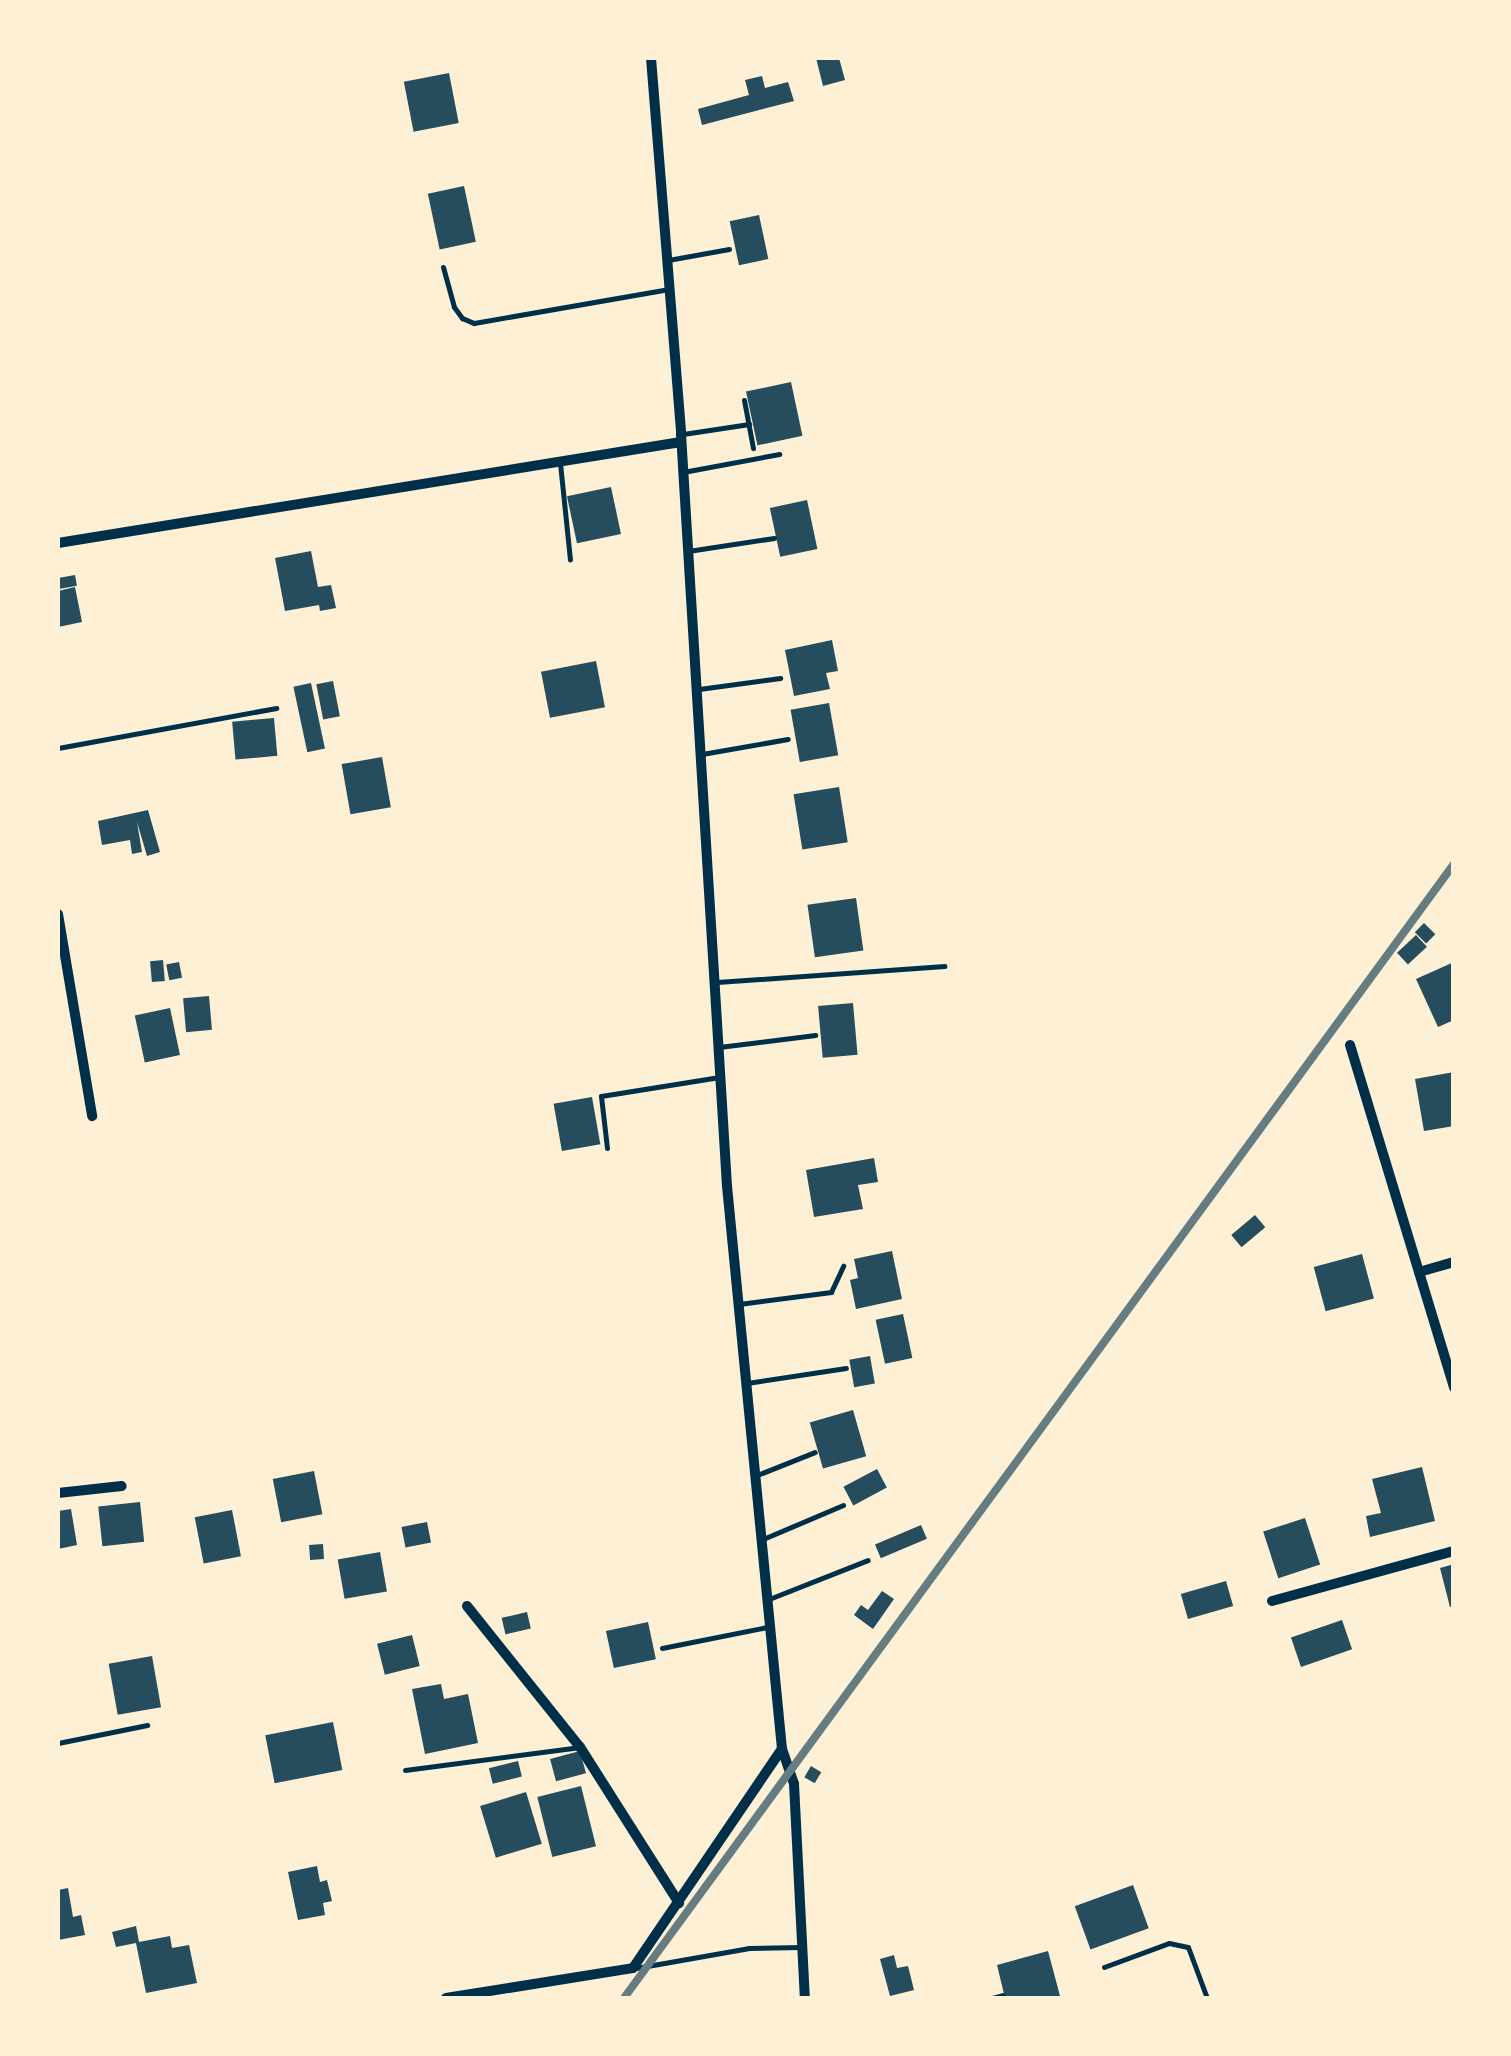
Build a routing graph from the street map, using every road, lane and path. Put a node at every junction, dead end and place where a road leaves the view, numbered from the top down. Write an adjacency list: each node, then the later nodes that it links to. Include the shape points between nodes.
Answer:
1 (651, 58): 3 (street)
2 (729, 249): 3 (lane)
3 (667, 260): 5 (street)
4 (442, 268): 5 (lane, via 454,307 474,323)
5 (669, 289): 8 (street)
6 (744, 400): 7 (lane)
7 (748, 424): 8 (lane); 9 (lane)
8 (681, 438): 11 (street); 12 (street)
9 (753, 448)
10 (779, 454): 12 (lane)
11 (560, 462): 14 (street); 16 (lane)
12 (683, 472): 15 (street)
13 (774, 538): 15 (lane)
14 (58, 543)
15 (688, 552): 18 (street)
16 (570, 559)
17 (780, 678): 18 (lane)
18 (696, 690): 22 (street)
19 (276, 708): 21 (lane)
20 (788, 739): 22 (lane)
21 (58, 748)
22 (701, 754): 25 (street)
23 (58, 914): 30 (street)
24 (944, 966): 25 (lane)
25 (714, 982): 28 (street)
26 (815, 1035): 28 (lane)
27 (1350, 1044): 34 (street)
28 (719, 1048): 29 (street)
29 (720, 1076): 31 (lane, via 600,1096); 35 (street)
30 (92, 1116)
31 (607, 1148)
32 (1454, 1262): 34 (street)
33 (843, 1266): 35 (lane, via 831,1292)
34 (1418, 1272): 38 (street)
35 (738, 1304): 37 (street)
36 (846, 1368): 37 (lane)
37 (746, 1383): 40 (street)
38 (1454, 1388)
39 (815, 1452): 40 (lane)
40 (756, 1476): 44 (street)
41 (122, 1486): 42 (street)
42 (58, 1493)
43 (843, 1505): 44 (lane)
44 (762, 1539): 47 (street)
45 (1454, 1550): 48 (street)
46 (868, 1560): 47 (lane)
47 (768, 1599): 50 (street)
48 (1272, 1600)
49 (467, 1606): 54 (street)
50 (770, 1626): 51 (lane); 55 (street)
51 (662, 1648)
52 (147, 1725): 53 (lane)
53 (58, 1744)
54 (580, 1747): 56 (lane); 57 (street)
55 (782, 1749): 57 (street); 58 (street, via 794,1784)
56 (406, 1770)
57 (678, 1903): 60 (street)
58 (802, 1947): 60 (lane, via 749,1948); 63 (street)
59 (1104, 1967): 65 (lane, via 1169,1943 1188,1946)
60 (632, 1968): 62 (street)
61 (1003, 1996): 64 (lane)
62 (446, 1998)
63 (806, 1998)
64 (992, 1998)
65 (1207, 1998)

